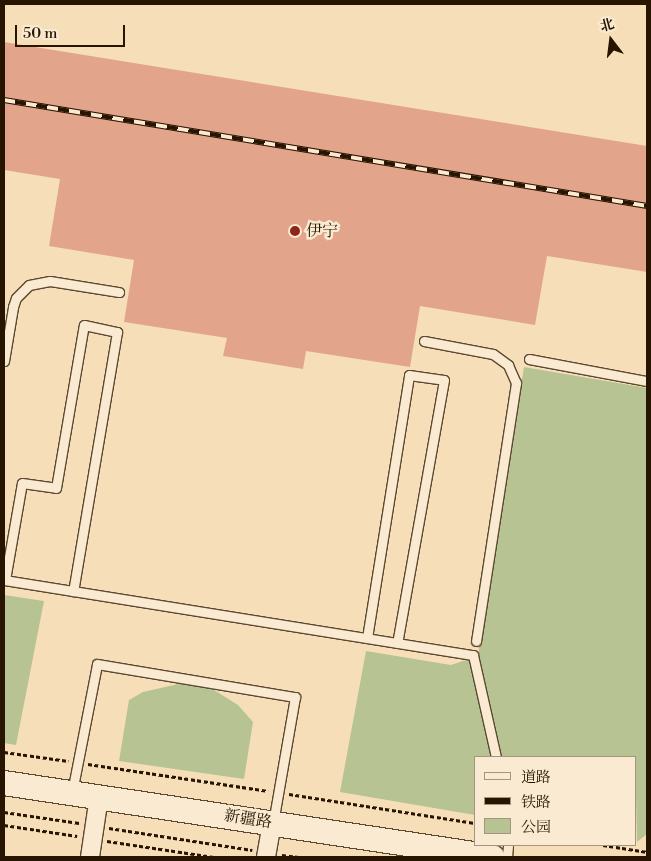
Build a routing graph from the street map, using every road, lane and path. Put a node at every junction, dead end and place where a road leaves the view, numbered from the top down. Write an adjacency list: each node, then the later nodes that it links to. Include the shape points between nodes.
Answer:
1 (119, 292): 4 (lane, via 50,282 29,285 16,298 13,307)
2 (424, 341): 9 (lane, via 493,354 508,365 516,383)
3 (529, 359): 5 (lane)
4 (4, 361)
5 (647, 381)
6 (4, 580): 7 (lane); 7 (lane, via 22,483 56,488 84,325 117,332)
7 (73, 591): 8 (lane)
8 (367, 638): 10 (lane); 10 (lane, via 409,376 444,380)
9 (476, 641)
10 (397, 643): 12 (lane, via 473,655)
11 (4, 752): 13 (path)
12 (496, 756)
13 (78, 762): 15 (path); 15 (lane, via 97,664 296,697); 16 (lane)
14 (4, 783): 16 (street, 新疆路)
15 (278, 792): 19 (lane); 20 (path)
16 (72, 793): 17 (street, 新疆路)
17 (99, 797): 19 (street, 新疆路); 21 (street)
18 (4, 812): 21 (path)
19 (272, 823): 24 (street); 27 (street, 新疆路)
20 (473, 823)
21 (95, 826): 24 (path); 25 (street)
22 (609, 846): 23 (path)
23 (647, 852)
24 (266, 855): 26 (path)
25 (90, 857)
26 (299, 857)
27 (492, 857)

